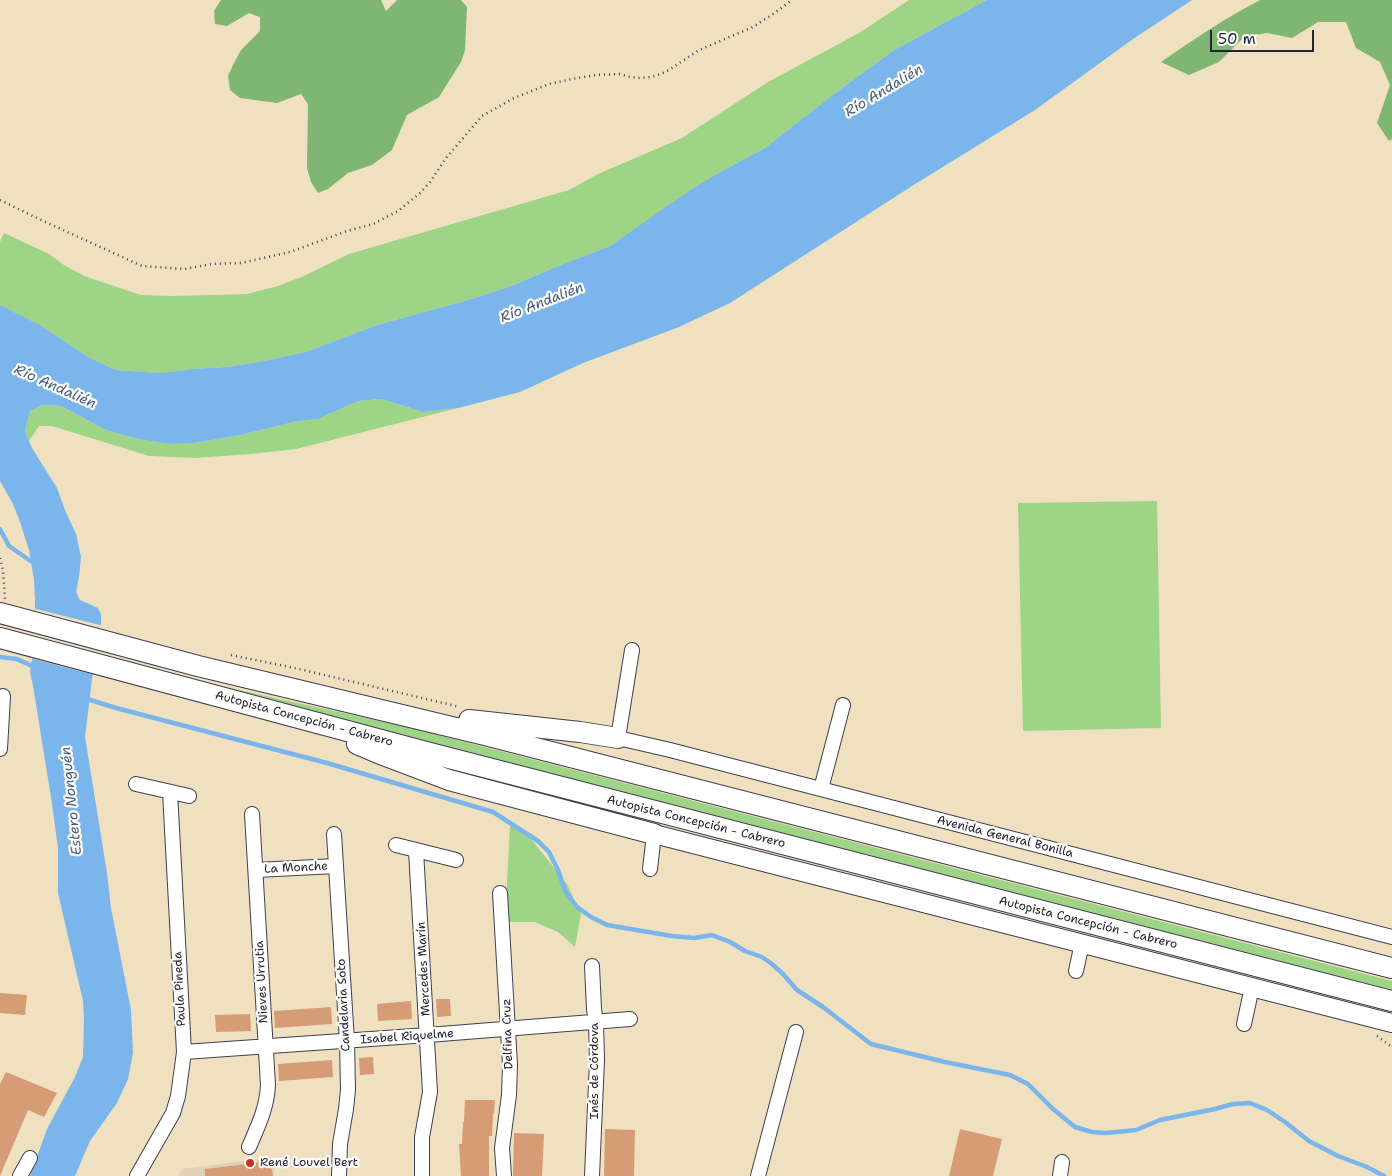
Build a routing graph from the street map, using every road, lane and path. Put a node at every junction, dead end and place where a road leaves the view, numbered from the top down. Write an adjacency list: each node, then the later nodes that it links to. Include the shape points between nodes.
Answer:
1 (792, 0): 2 (path, via 754,27 699,50 661,74 640,78 619,74 572,78 514,98 482,116 430,182 398,211 373,224 290,252 241,263 211,264 185,270 142,266)
2 (0, 200)
3 (0, 558): 4 (path)
4 (5, 611): 12 (highway, Autopista Concepción - Cabrero, via 198,666)
5 (0, 638): 11 (highway, Autopista Concepción - Cabrero)
6 (632, 650): 13 (street)
7 (228, 655): 10 (path)
8 (4, 696): 14 (street)
9 (843, 705): 16 (street)
10 (462, 708)
11 (274, 711): 21 (highway, via 449,780); 35 (highway, Autopista Concepción - Cabrero)
12 (388, 711): 13 (highway); 32 (highway, Autopista Concepción - Cabrero)
13 (618, 738): 16 (street, Avenida General Bonilla)
14 (0, 748)
15 (136, 784): 17 (street)
16 (821, 789): 29 (street, Avenida General Bonilla)
17 (170, 792): 18 (street); 46 (street, Paula Pineda)
18 (189, 796)
19 (252, 814): 27 (street, Nieves Urrutia)
20 (334, 834): 25 (street, Candelaria Soto)
21 (654, 834): 26 (street); 30 (main road)
22 (396, 846): 23 (street)
23 (416, 850): 24 (street); 42 (street, Mercedes Marín)
24 (456, 860)
25 (336, 866): 27 (street, La Monche); 43 (street, Candelaria Soto)
26 (650, 869)
27 (256, 870): 44 (street, Nieves Urrutia)
28 (500, 893): 39 (street, Delfina Cruz)
29 (1392, 937)
30 (1082, 943): 33 (street); 34 (main road)
31 (592, 966): 37 (street, Inés de Córdova)
32 (1392, 968)
33 (1076, 971)
34 (1252, 987): 38 (street); 40 (main road)
35 (1392, 1002)
36 (630, 1019): 37 (street, Isabel Riquelme)
37 (596, 1022): 39 (street, Isabel Riquelme); 54 (street, Inés de Córdova)
38 (1244, 1024)
39 (508, 1029): 42 (street, Isabel Riquelme); 53 (street, Delfina Cruz, via 510,1081 502,1148)
40 (1388, 1029): 45 (path)
41 (796, 1032): 55 (street)
42 (428, 1036): 43 (street, Isabel Riquelme); 52 (street, Mercedes Marín, via 430,1092 422,1137)
43 (346, 1041): 44 (street, Isabel Riquelme); 51 (street, Candelaria Soto, via 348,1100 340,1144)
44 (265, 1046): 46 (street, Isabel Riquelme); 47 (street, Nieves Urrutia, via 266,1104)
45 (1392, 1047)
46 (184, 1052): 50 (street, Paula Pineda, via 173,1113)
47 (249, 1147)
48 (30, 1158): 49 (street)
49 (20, 1176)
50 (137, 1176)
51 (339, 1176)
52 (422, 1176)
53 (504, 1176)
54 (592, 1176)
55 (758, 1176)

